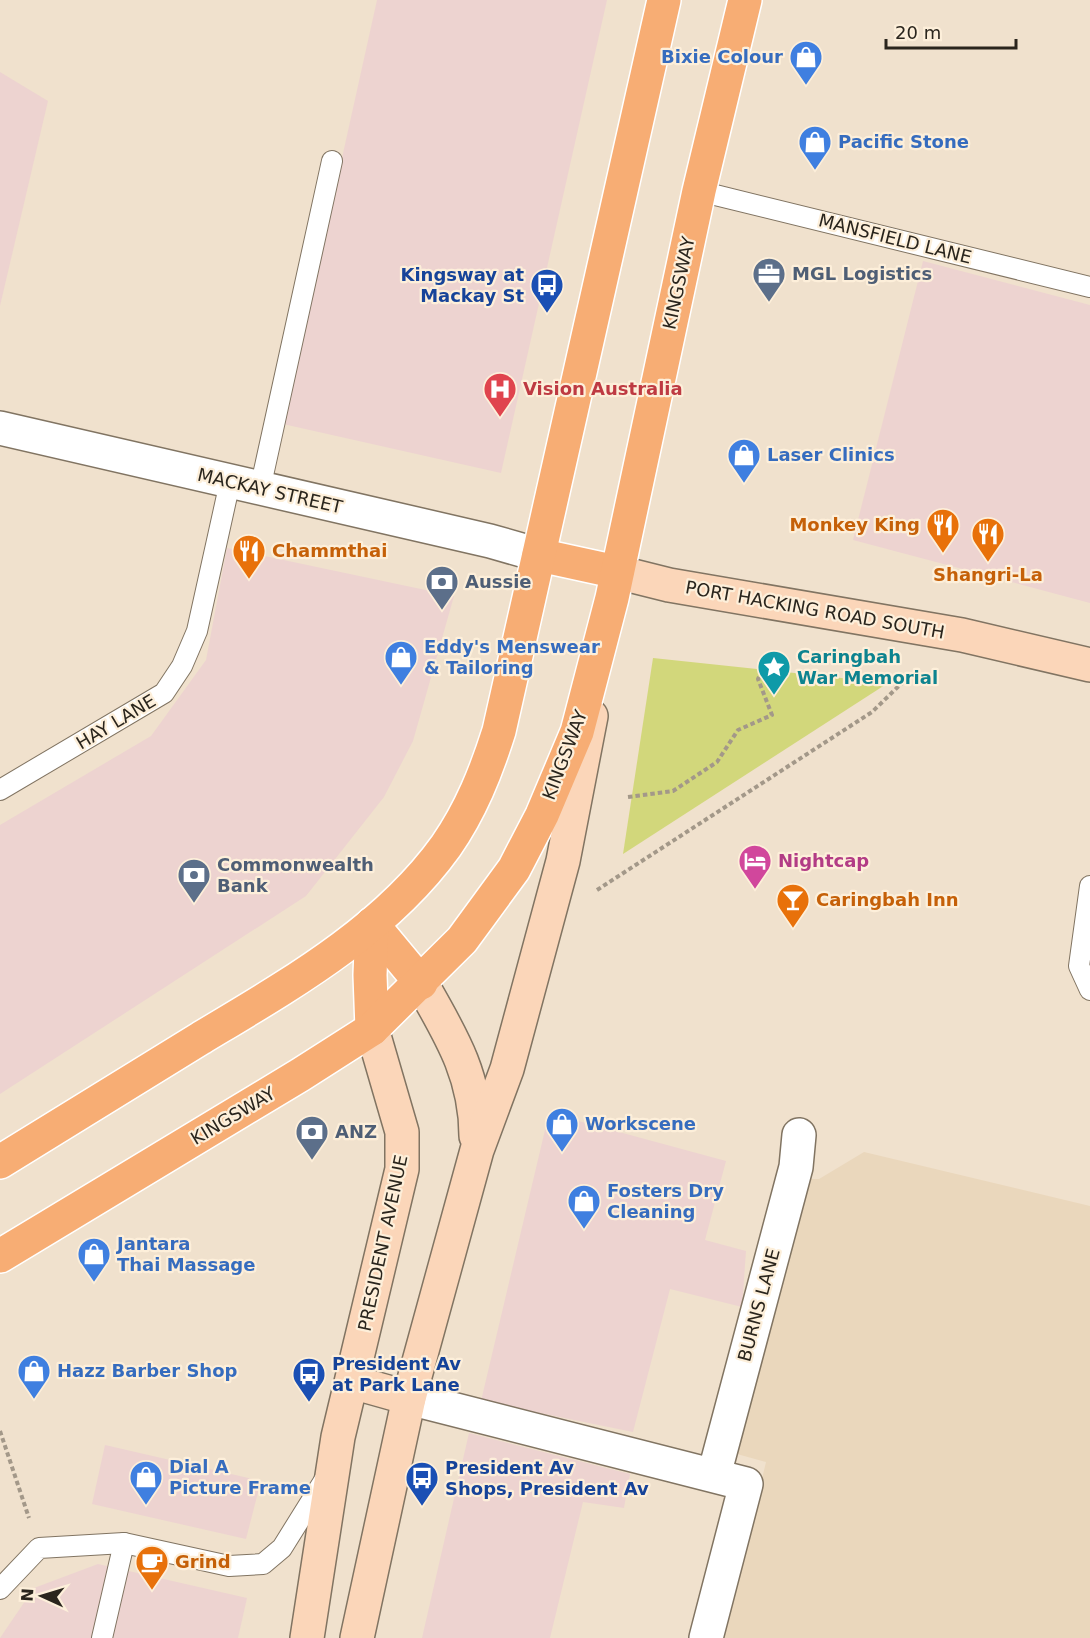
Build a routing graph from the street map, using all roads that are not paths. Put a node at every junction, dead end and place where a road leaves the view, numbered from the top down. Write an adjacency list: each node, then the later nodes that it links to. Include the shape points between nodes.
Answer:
1 (663, 0): 8 (main road)
2 (745, 0): 4 (main road, KINGSWAY)
3 (332, 161): 7 (lane, HAY LANE)
4 (699, 191): 5 (lane, MANSFIELD LANE); 9 (main road, KINGSWAY)
5 (1090, 287)
6 (0, 428): 7 (street, MACKAY STREET)
7 (245, 485): 8 (street, MACKAY STREET); 11 (lane, HAY LANE, via 197,631 182,666 164,693)
8 (539, 555): 9 (main road, PORT HACKING ROAD SOUTH); 13 (main road, via 499,731 484,778 445,847)
9 (614, 585): 10 (main road, PORT HACKING ROAD SOUTH, via 681,587 962,635); 14 (main road, KINGSWAY, via 577,732 542,815 488,908); 18 (main road, via 563,861 507,1069)
10 (1090, 665)
11 (0, 790)
12 (1090, 886): 15 (lane, via 1079,966)
13 (372, 924): 14 (main road); 16 (main road, PRESIDENT AVENUE); 19 (main road, via 278,991)
14 (421, 983): 16 (main road, KINGSWAY); 18 (main road, via 470,1081 475,1100)
15 (1090, 990)
16 (372, 1029): 20 (main road, KINGSWAY); 21 (main road, PRESIDENT AVENUE, via 390,1082 404,1148)
17 (799, 1135): 24 (street, BURNS LANE, via 796,1167)
18 (477, 1150): 22 (main road)
19 (0, 1161)
20 (0, 1256)
21 (352, 1382): 22 (main road); 23 (main road, PRESIDENT AVENUE)
22 (409, 1398): 24 (street); 29 (main road)
23 (332, 1468): 25 (lane, via 282,1548 263,1564 229,1566); 28 (main road, PRESIDENT AVENUE)
24 (714, 1474): 30 (street, via 746,1484)
25 (124, 1543): 26 (lane, via 39,1548); 27 (lane)
26 (0, 1589)
27 (102, 1638)
28 (307, 1638)
29 (357, 1638)
30 (706, 1638)

